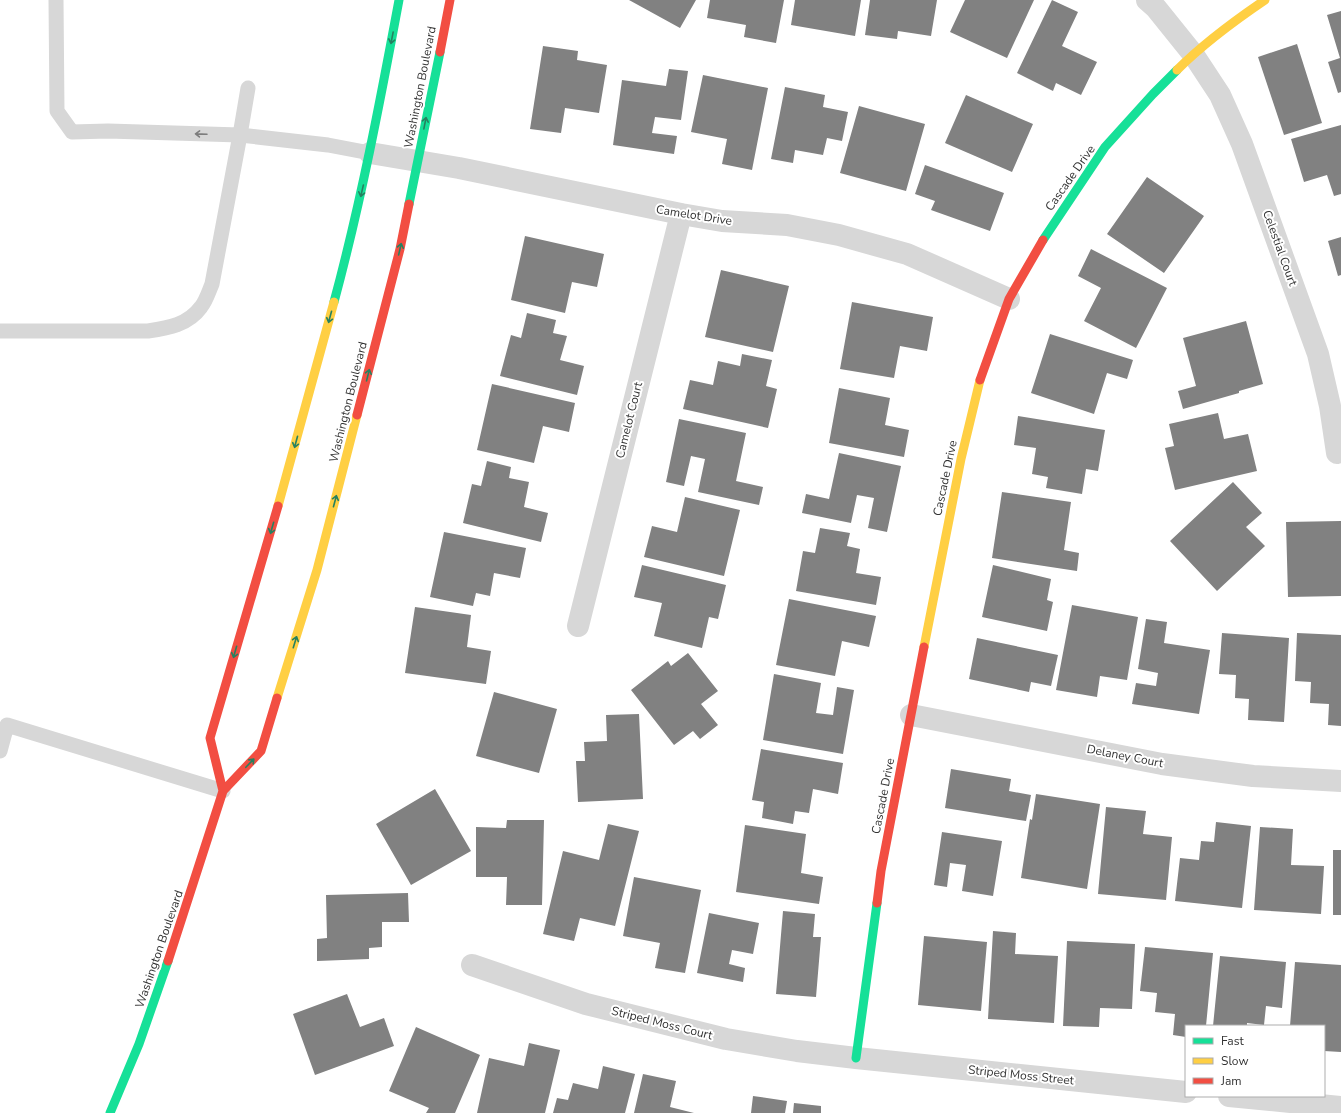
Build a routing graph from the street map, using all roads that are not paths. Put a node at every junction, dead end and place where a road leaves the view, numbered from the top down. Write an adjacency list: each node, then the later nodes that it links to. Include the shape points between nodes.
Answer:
1 (56, 0): 8 (lane, one-way to 1, via 72,132 57,111)
2 (399, 0): 9 (main road, one-way to 9)
3 (450, 0): 10 (main road, Washington Boulevard, one-way to 3)
4 (1147, 0): 6 (street, Celestial Court)
5 (1265, 0): 6 (main road, Cascade Drive)
6 (1193, 54): 12 (main road, Cascade Drive, via 1106,147 1046,234); 14 (street, Celestial Court, via 1220,96 1242,144 1318,354)
7 (248, 88): 8 (lane)
8 (240, 135): 9 (lane, via 328,145); 13 (lane, via 212,284 202,307 189,319 172,328 148,331)
9 (370, 153): 10 (street, Camelot Drive); 20 (main road, one-way to 20, via 351,238 314,376 210,738)
10 (417, 161): 11 (street, Camelot Drive); 20 (main road, Washington Boulevard, one-way to 10, via 261,751 317,570 400,249)
11 (681, 214): 12 (street, Camelot Drive, via 722,221 787,225 840,234 906,254); 15 (street, Camelot Court)
12 (1009, 299): 16 (main road, Cascade Drive, via 980,380 961,459)
13 (0, 331)
14 (1337, 453)
15 (578, 626)
16 (911, 715): 19 (street, Delaney Court, via 1162,764 1253,776); 22 (main road, Cascade Drive, via 881,871)
17 (4, 724): 18 (lane); 20 (lane)
18 (0, 751)
19 (1341, 781)
20 (223, 791): 26 (main road, Washington Boulevard, via 181,924 139,1044)
21 (472, 965): 22 (street, Striped Moss Court, via 586,1004 726,1039)
22 (856, 1058): 23 (street, Striped Moss Street)
23 (1185, 1092)
24 (1239, 1097): 25 (street)
25 (1341, 1107)
26 (110, 1113)

